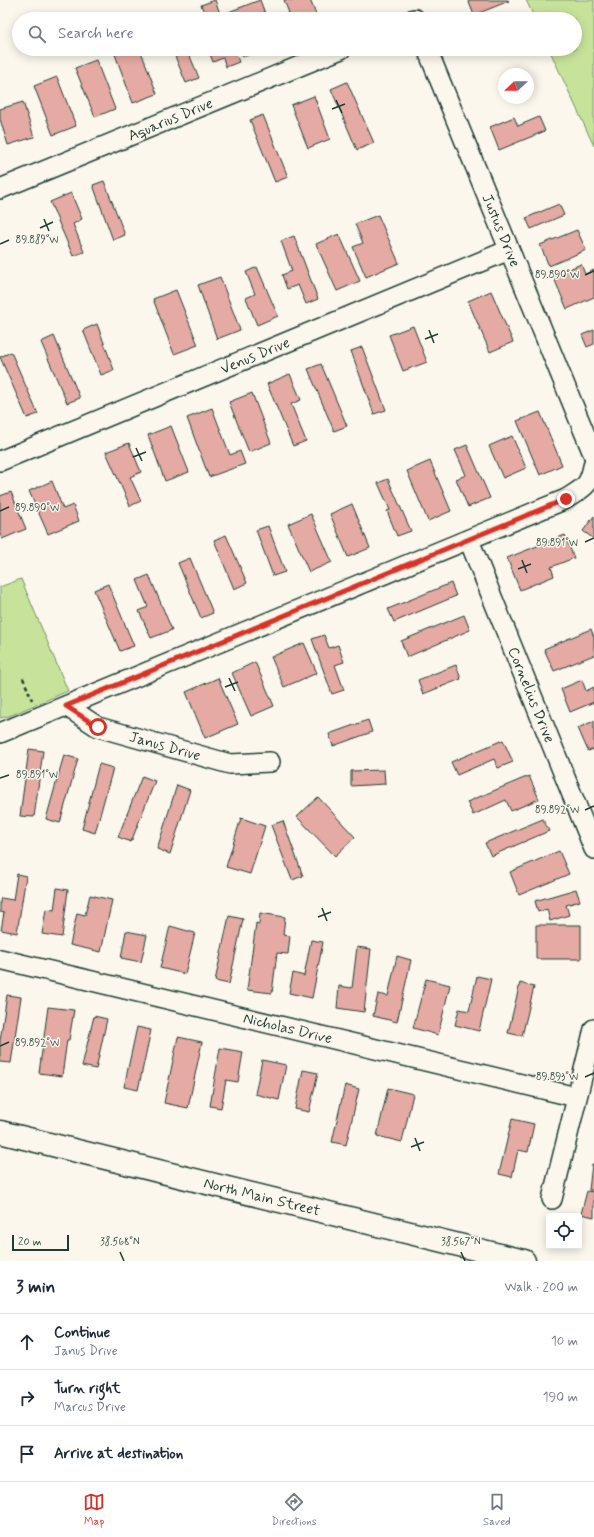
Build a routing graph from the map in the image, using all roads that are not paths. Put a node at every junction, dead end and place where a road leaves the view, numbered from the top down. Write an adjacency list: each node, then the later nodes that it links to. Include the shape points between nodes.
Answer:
1 (324, 56): 3 (street, Aquarius Drive)
2 (430, 56): 4 (street, Justus Drive)
3 (0, 189)
4 (509, 250): 5 (street, Justus Drive); 6 (street, Venus Drive)
5 (594, 456)
6 (0, 461)
7 (593, 473): 8 (street, via 584,488 566,499)
8 (469, 540): 9 (street); 12 (street, Cornelius Drive)
9 (66, 706): 10 (street); 11 (street, Janus Drive, via 98,727 222,762)
10 (0, 733)
11 (270, 762)
12 (594, 849)
13 (0, 959): 15 (street, Nicholas Drive)
14 (594, 1029): 15 (street)
15 (576, 1097): 17 (street)
16 (0, 1132): 18 (main road, North Main Street)
17 (552, 1199)
18 (524, 1261)

